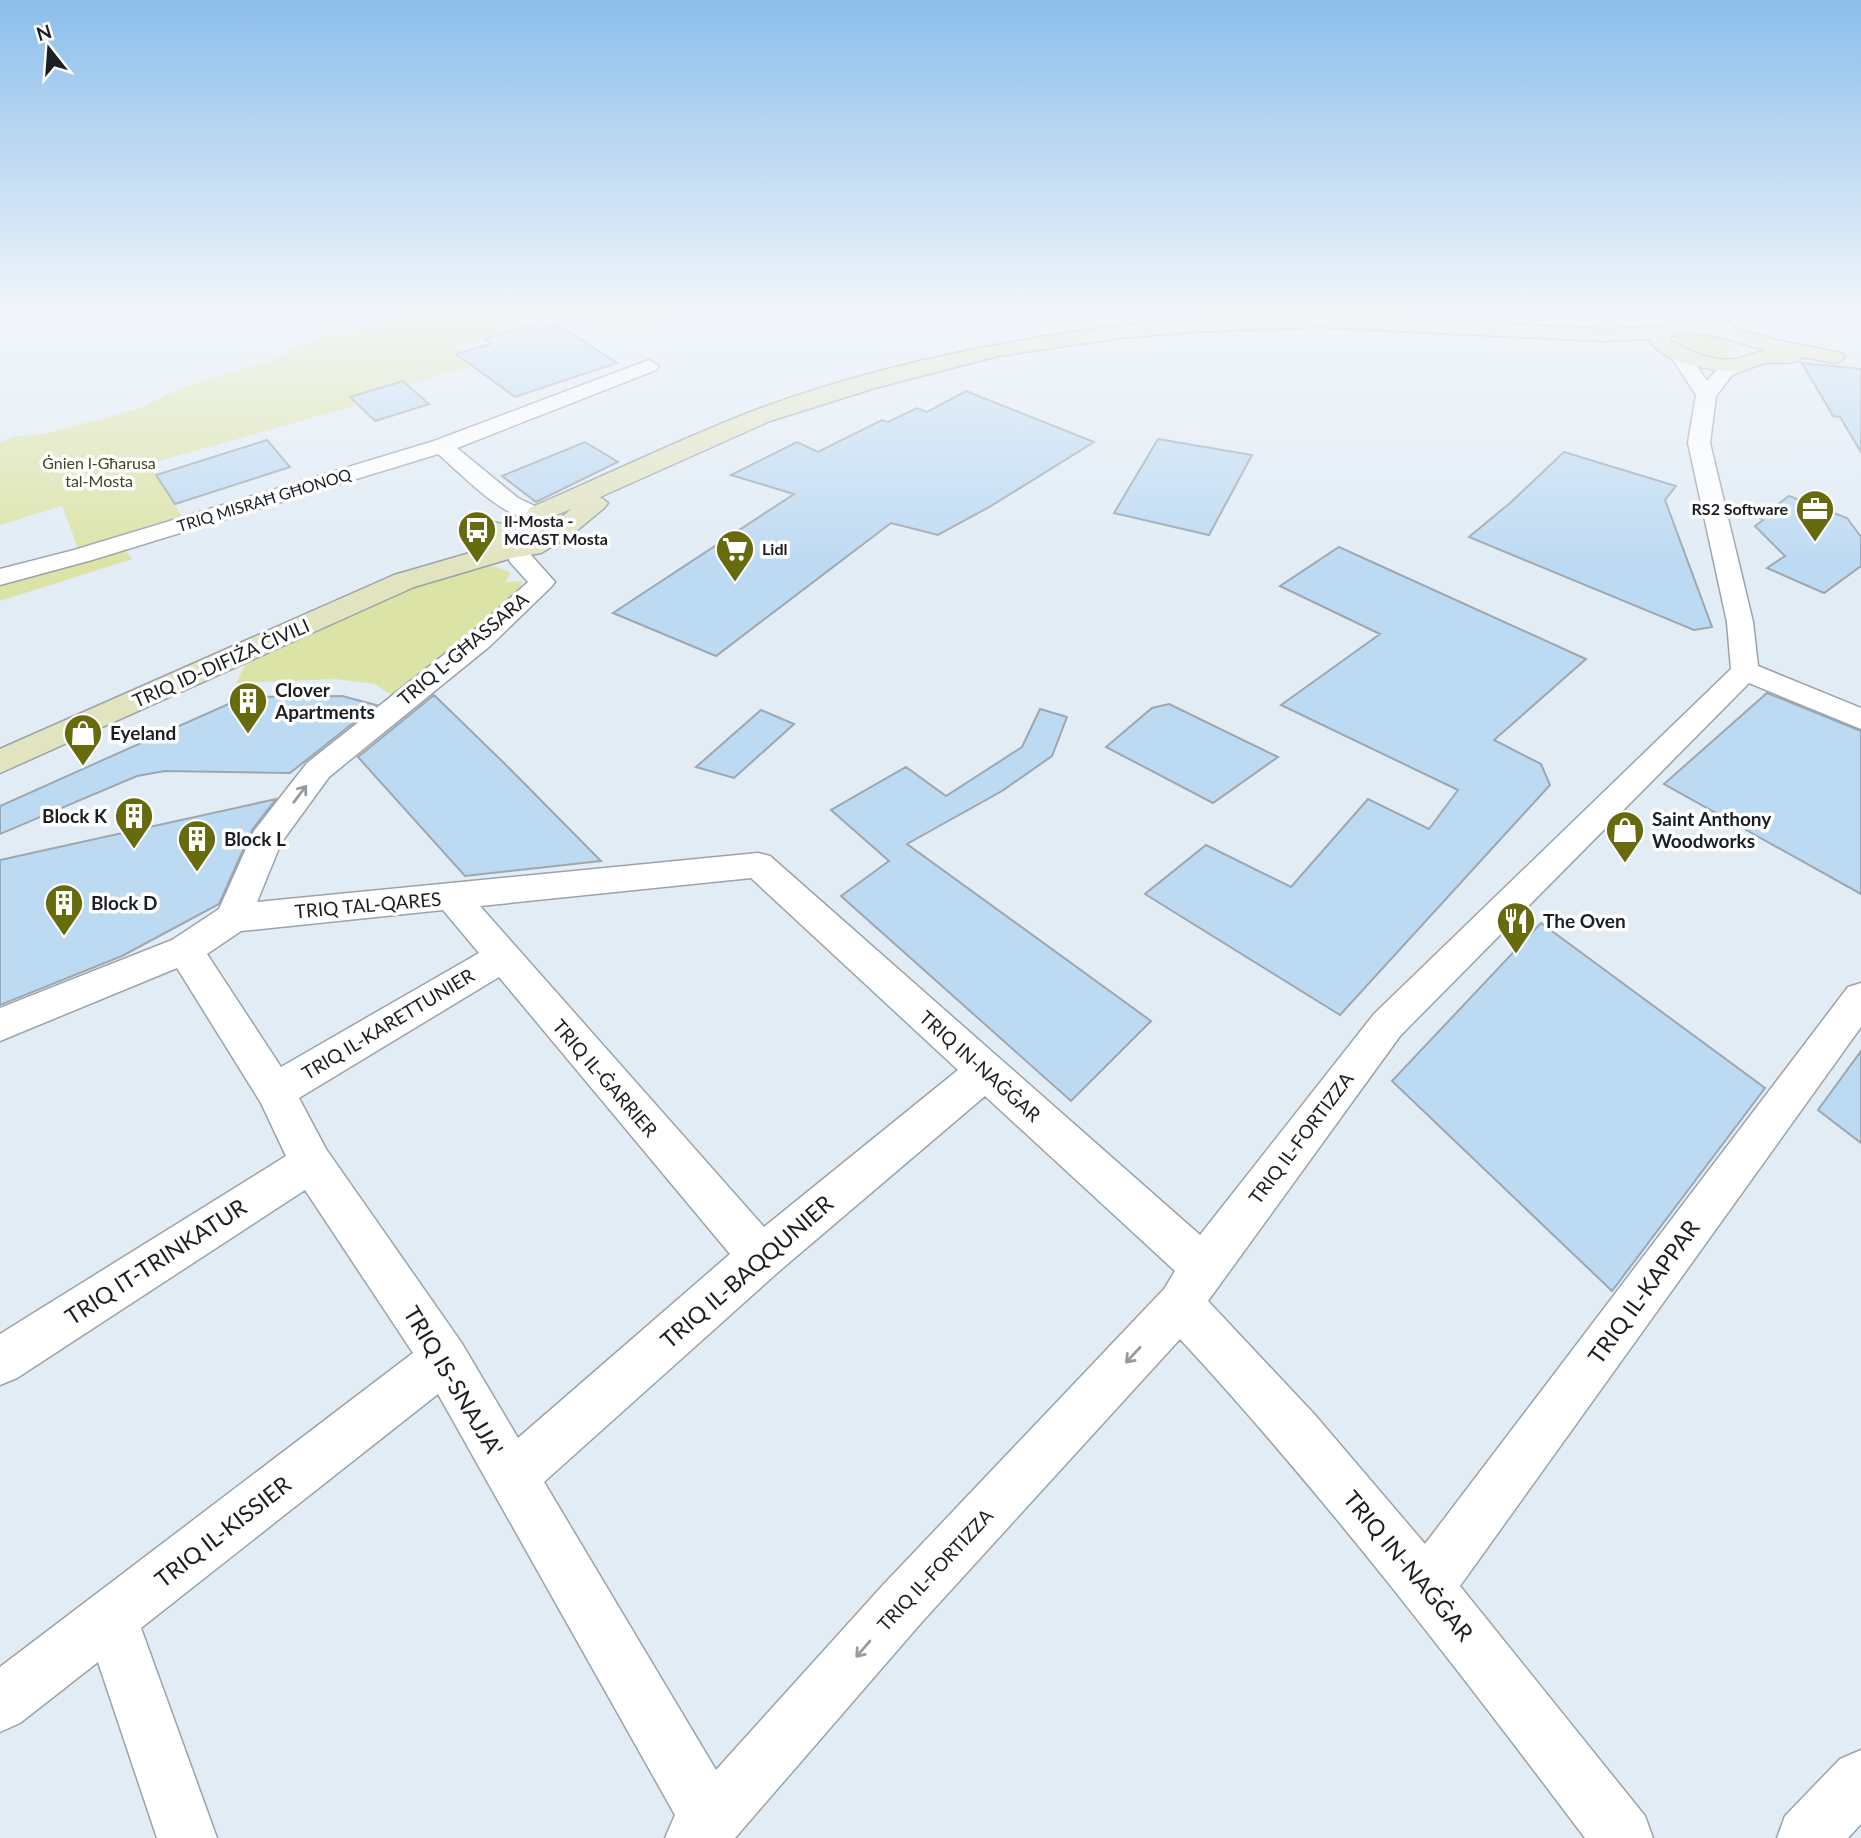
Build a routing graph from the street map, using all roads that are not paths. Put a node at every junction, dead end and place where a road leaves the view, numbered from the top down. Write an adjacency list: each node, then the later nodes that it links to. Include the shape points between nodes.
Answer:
1 (575, 395): 5 (street, TRIQ MISRAĦ GĦONOQ)
2 (830, 395): 6 (main road, TRIQ ID-DIFIŻA ĊIVILI, via 762,416)
3 (859, 395): 6 (main road, TRIQ ID-DIFIŻA ĊIVILI, via 770,422 700,450 594,503)
4 (1706, 395): 8 (street, via 1699,443 1740,622)
5 (442, 446): 6 (street); 7 (street, TRIQ MISRAĦ GĦONOQ)
6 (523, 528): 10 (main road, TRIQ ID-DIFIŻA ĊIVILI); 13 (street, TRIQ L-GĦASSARA, one-way to 6, via 265,839 318,770 480,640 541,580 519,557)
7 (0, 577)
8 (1745, 671): 9 (street); 22 (street, TRIQ IL-FORTIZZA, via 1387,1026)
9 (1861, 719)
10 (0, 762)
11 (758, 865): 12 (street, TRIQ TAL-QARES); 18 (street, TRIQ IN-NAĠĠAR)
12 (452, 897): 13 (street, TRIQ TAL-QARES); 15 (street, TRIQ IL-ĠARRIER)
13 (233, 918): 14 (street, TRIQ TAL-QARES)
14 (185, 950): 17 (street, TRIQ TAL-QARES); 19 (street, TRIQ IS-SNAJJA')
15 (501, 958): 19 (street, TRIQ IL-KARETTUNIER); 21 (street, TRIQ IL-ĠARRIER)
16 (1861, 998): 26 (street, TRIQ IL-KAPPAR)
17 (0, 1025)
18 (986, 1071): 21 (street, TRIQ IL-BAQQUNIER); 22 (street, TRIQ IN-NAĠĠAR)
19 (275, 1091): 20 (street, TRIQ IS-SNAJJA')
20 (311, 1163): 23 (street, TRIQ IS-SNAJJA'); 24 (street, TRIQ IT-TRINKATUR)
21 (761, 1257): 25 (street, TRIQ IL-BAQQUNIER)
22 (1191, 1286): 26 (street, TRIQ IN-NAĠĠAR, via 1236,1363); 30 (street, TRIQ IL-FORTIZZA, one-way to 30)
23 (444, 1359): 25 (street, TRIQ IS-SNAJJA'); 27 (street, TRIQ IL-KISSIER)
24 (0, 1361)
25 (511, 1477): 30 (street, TRIQ IS-SNAJJA')
26 (1427, 1586): 32 (street, TRIQ IN-NAĠĠAR)
27 (111, 1619): 28 (street, TRIQ IL-KISSIER); 31 (street)
28 (0, 1703)
29 (1861, 1780): 33 (street)
30 (703, 1829)
31 (187, 1838)
32 (1623, 1838)
33 (1807, 1838)

